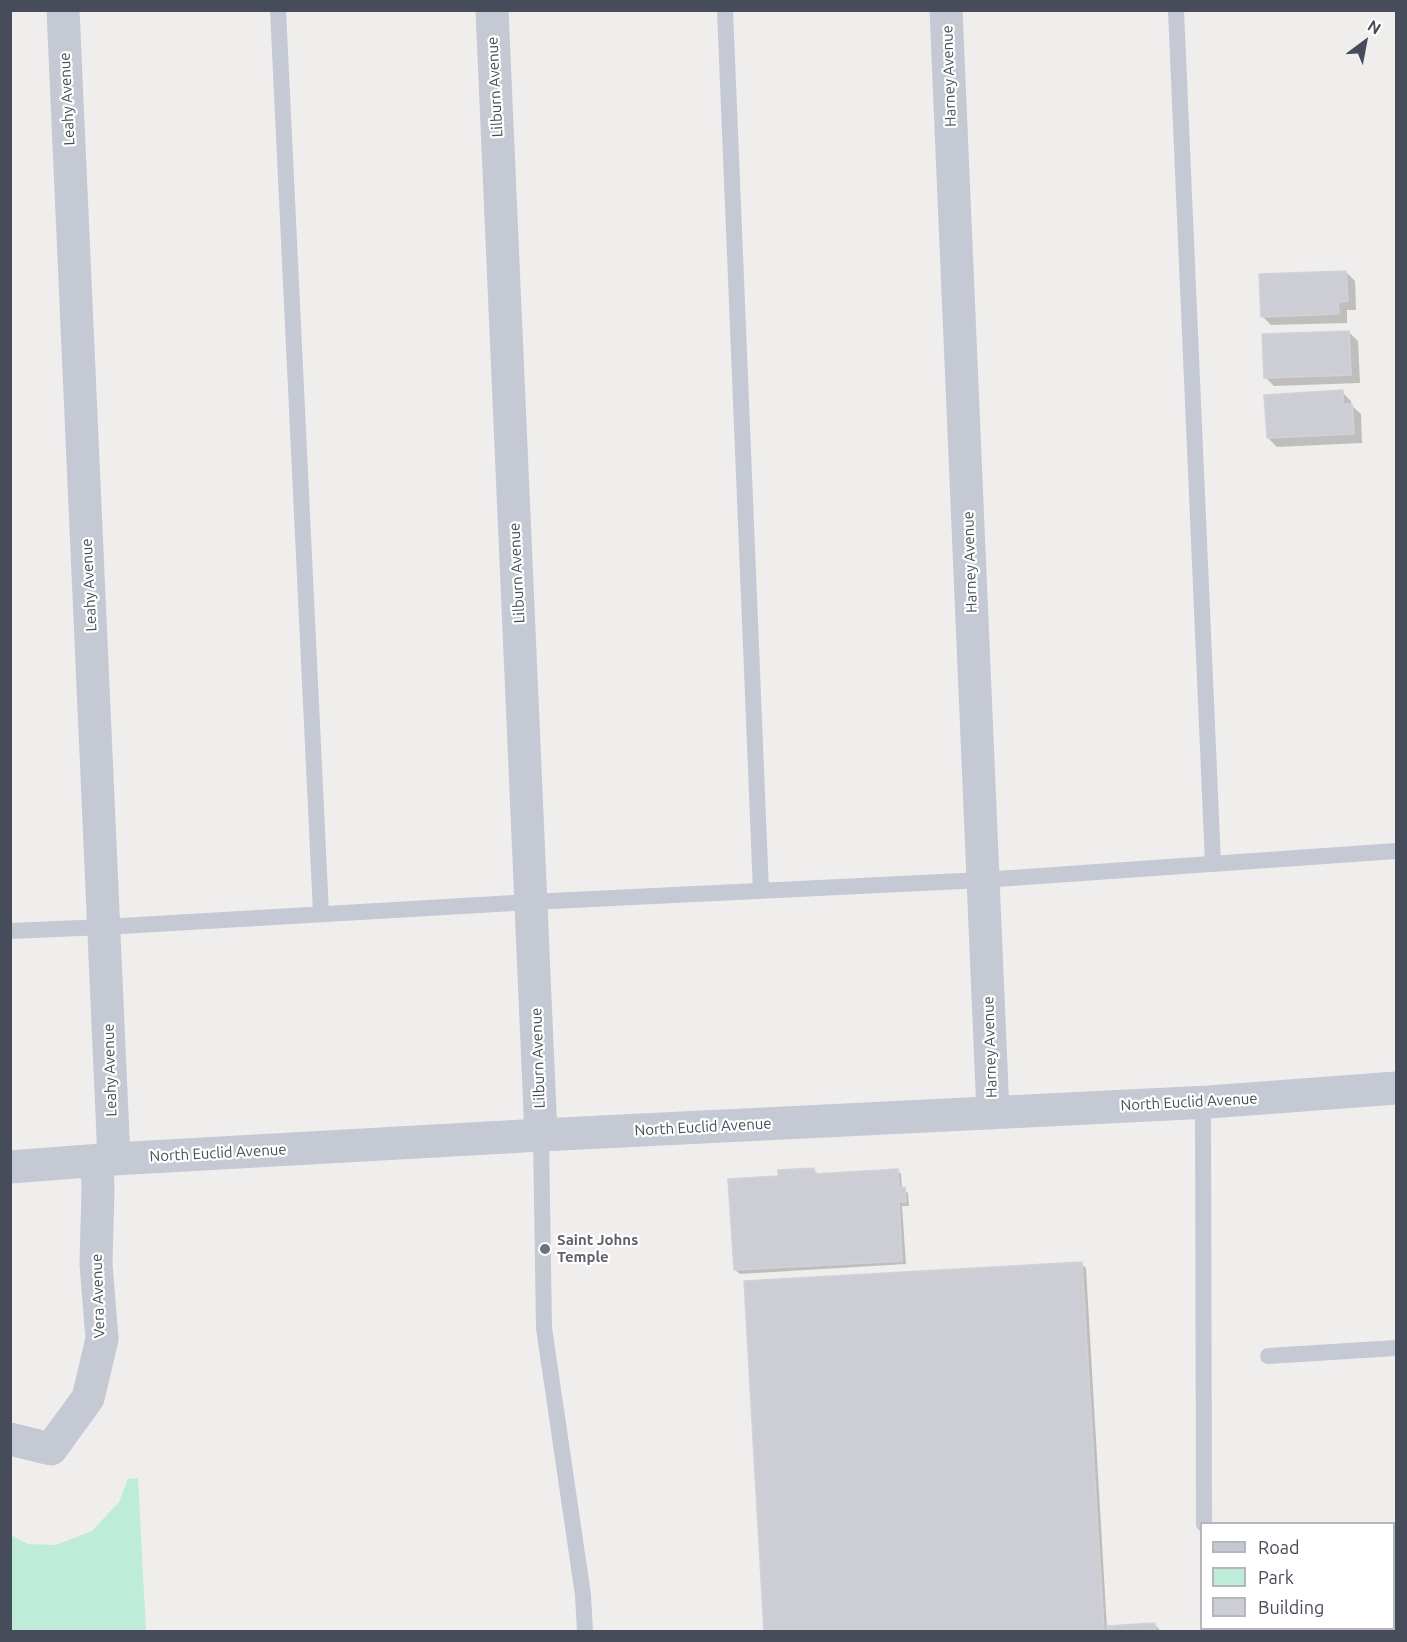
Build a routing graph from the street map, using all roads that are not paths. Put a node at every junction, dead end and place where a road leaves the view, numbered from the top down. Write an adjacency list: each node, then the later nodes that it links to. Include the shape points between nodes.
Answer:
1 (63, 10): 13 (street, Leahy Avenue)
2 (278, 10): 12 (lane)
3 (492, 10): 11 (street, Lilburn Avenue)
4 (725, 10): 10 (lane)
5 (946, 10): 9 (street, Harney Avenue)
6 (1176, 10): 8 (lane)
7 (1396, 851): 8 (lane)
8 (1213, 864): 9 (lane)
9 (983, 880): 10 (lane); 17 (street, Harney Avenue)
10 (761, 891): 11 (lane)
11 (531, 902): 12 (lane); 18 (street, Lilburn Avenue)
12 (321, 914): 13 (lane)
13 (104, 927): 14 (lane); 19 (street, Leahy Avenue)
14 (10, 931)
15 (1396, 1088): 16 (street, North Euclid Avenue)
16 (1203, 1102): 17 (street, North Euclid Avenue); 24 (lane)
17 (993, 1113): 18 (street, North Euclid Avenue)
18 (541, 1135): 19 (street, North Euclid Avenue); 25 (lane, via 544,1328)
19 (106, 1160): 20 (street, North Euclid Avenue); 23 (street, Vera Avenue, via 98,1189 96,1264 102,1339 88,1398 51,1449)
20 (10, 1167)
21 (1396, 1348): 22 (lane)
22 (1268, 1356)
23 (10, 1439)
24 (1204, 1522)
25 (585, 1632)

